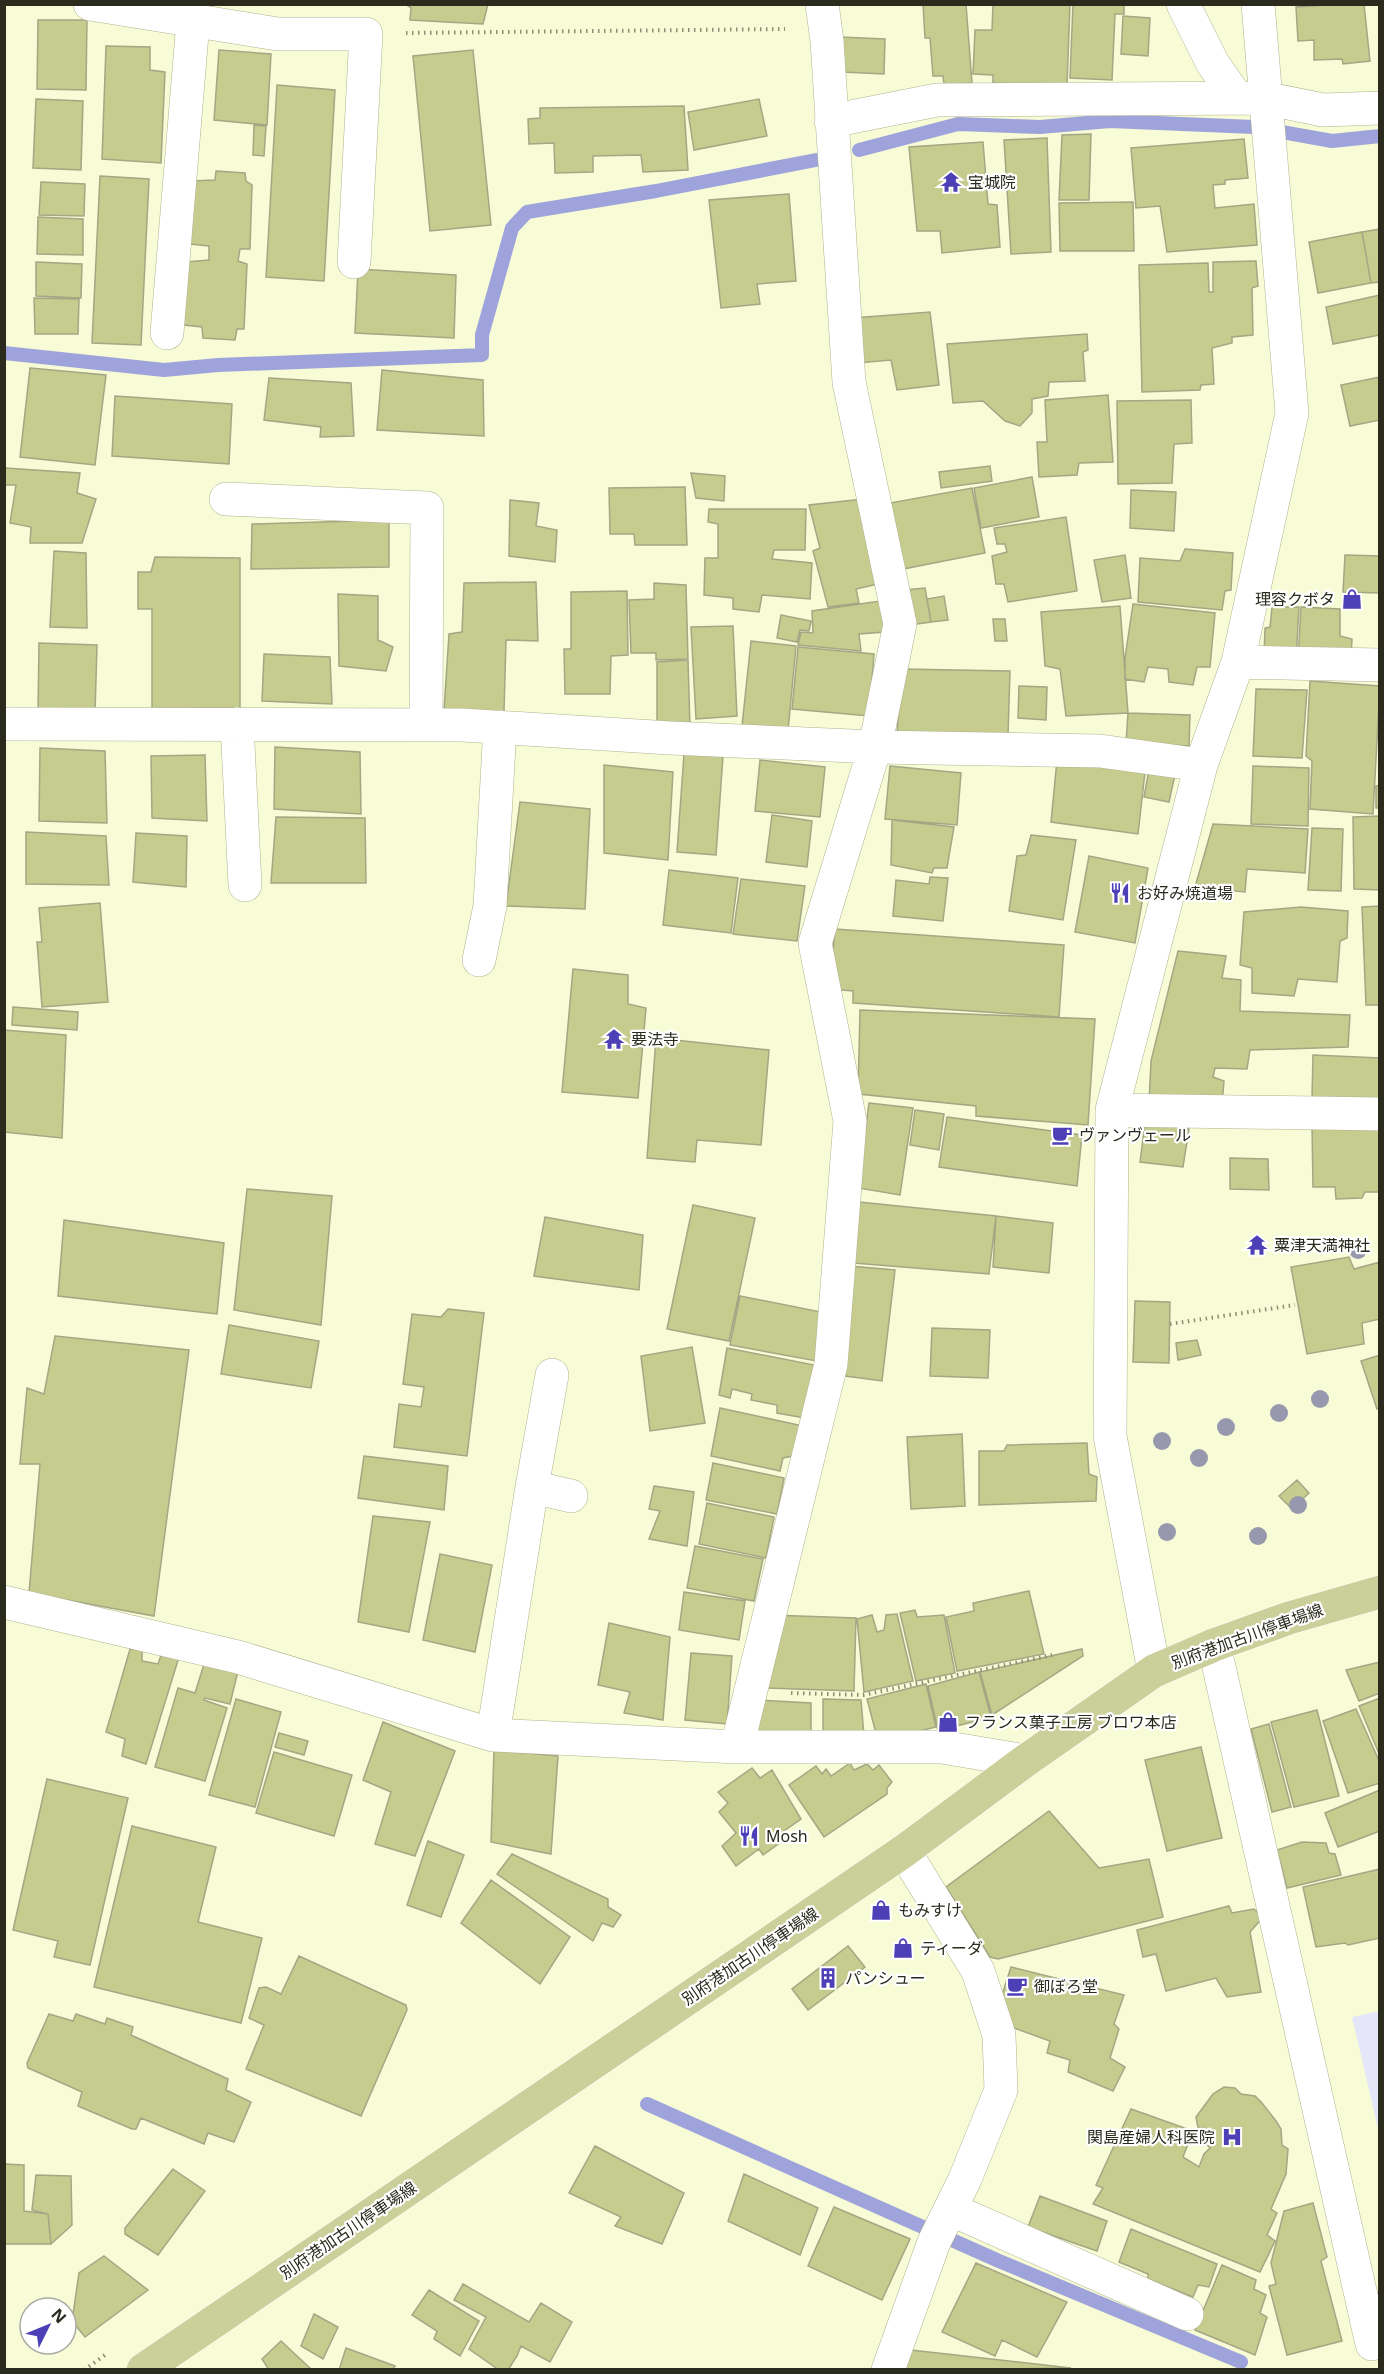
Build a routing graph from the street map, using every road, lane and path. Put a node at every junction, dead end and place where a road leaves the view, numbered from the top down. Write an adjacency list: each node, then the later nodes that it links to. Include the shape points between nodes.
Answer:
1 (1183, 4): 7 (street, via 1213,64)
2 (1258, 4): 7 (street)
3 (110, 6): 5 (street)
4 (824, 17): 6 (path); 9 (street)
5 (193, 22): 6 (street, via 278,34); 11 (street)
6 (366, 34): 10 (street)
7 (1251, 98): 8 (street, via 1323,110); 9 (street, via 937,100); 13 (street, via 1292,413)
8 (1380, 108)
9 (832, 142): 19 (street, via 849,382 900,624)
10 (354, 262)
11 (167, 333)
12 (226, 499): 17 (street, via 427,508)
13 (1238, 662): 14 (street); 20 (street)
14 (1380, 665)
15 (4, 724): 16 (street)
16 (237, 724): 17 (street); 21 (street)
17 (426, 725): 18 (street)
18 (500, 727): 19 (street); 22 (street, via 490,906)
19 (875, 747): 20 (street, via 1100,751); 35 (street, via 815,943 850,1121 831,1364)
20 (1201, 765): 23 (street)
21 (244, 885)
22 (479, 960)
23 (1112, 1110): 24 (street); 34 (street, via 1110,1436)
24 (1380, 1114)
25 (1295, 1305): 26 (path)
26 (1170, 1324)
27 (552, 1375): 28 (street)
28 (532, 1487): 29 (street); 36 (street)
29 (571, 1496)
30 (1380, 1592): 32 (main road, 別府港加古川停車場線)
31 (4, 1602): 36 (street, via 238,1657)
32 (1214, 1645): 34 (main road, 別府港加古川停車場線); 42 (street)
33 (1052, 1655): 35 (path, via 863,1695)
34 (1154, 1671): 38 (main road, 別府港加古川停車場線)
35 (752, 1690): 37 (street)
36 (493, 1735): 37 (street)
37 (737, 1748): 38 (street, via 942,1747)
38 (1025, 1761): 39 (main road, 別府港加古川停車場線)
39 (904, 1851): 40 (street, via 978,1971 999,2034 1000,2090 965,2179); 43 (main road, 別府港加古川停車場線)
40 (942, 2224): 41 (street); 44 (street)
41 (1187, 2314)
42 (1376, 2360)
43 (143, 2370)
44 (888, 2370)

